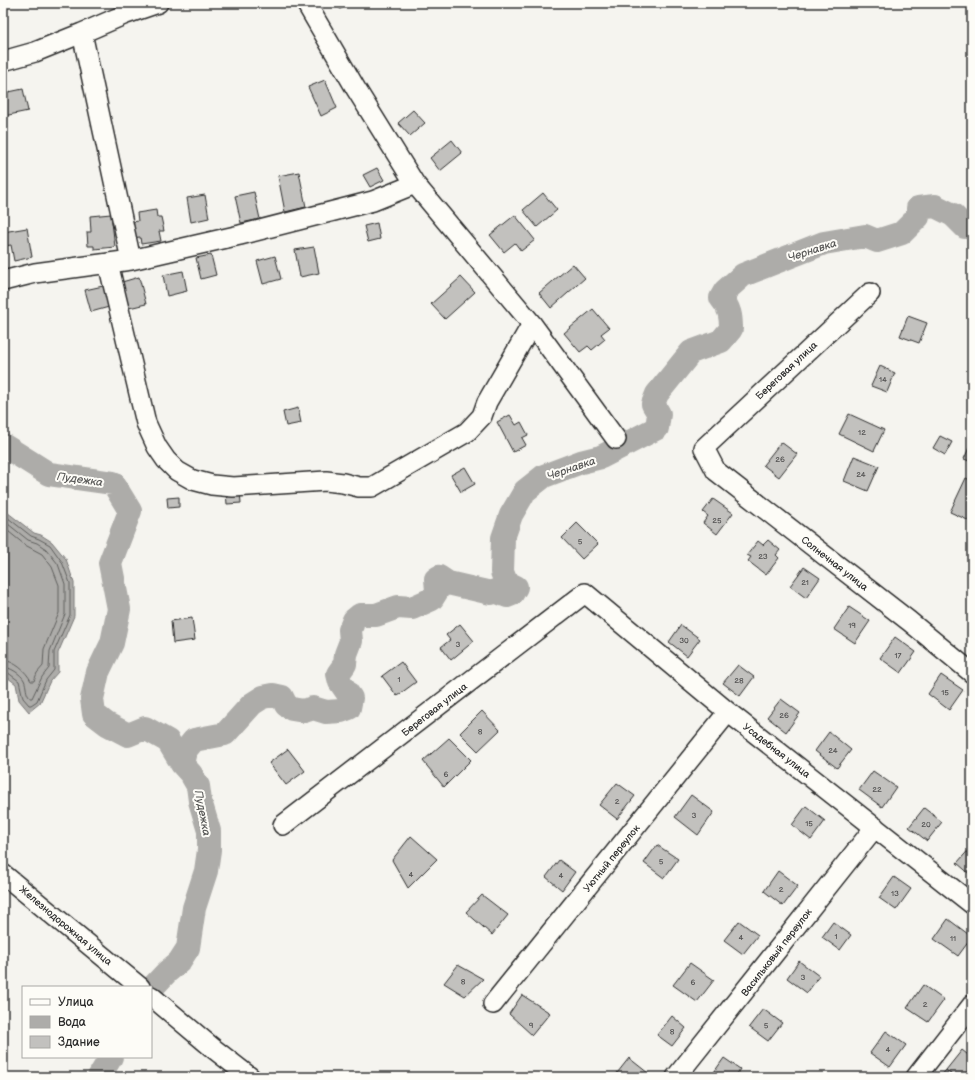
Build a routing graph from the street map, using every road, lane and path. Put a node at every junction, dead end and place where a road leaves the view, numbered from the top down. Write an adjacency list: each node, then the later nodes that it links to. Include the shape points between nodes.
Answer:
1 (158, 3): 3 (street)
2 (306, 3): 5 (street)
3 (82, 33): 4 (street, via 35,52); 6 (street)
4 (3, 61)
5 (415, 184): 6 (street, via 373,201 332,213); 10 (street)
6 (131, 260): 7 (street)
7 (108, 263): 8 (street, via 36,273); 10 (street, via 146,423 157,447 177,471 193,480 212,485 233,487 326,481 372,487 467,432 482,416 487,402)
8 (3, 281)
9 (870, 293): 12 (street, Береговая улица)
10 (532, 324): 11 (street)
11 (616, 439)
12 (704, 448): 14 (street, Солнечная улица, via 716,471 910,621)
13 (585, 593): 15 (street, Усадебная улица); 16 (street, Береговая улица)
14 (972, 673)
15 (728, 712): 17 (street, Усадебная улица); 22 (street, Уютный переулок)
16 (283, 825)
17 (875, 828): 19 (street, Усадебная улица); 25 (street, Васильковый переулок)
18 (3, 874): 20 (street, Железнодорожная улица)
19 (972, 904)
20 (135, 982)
21 (152, 997): 24 (street)
22 (493, 1004)
23 (972, 1005): 26 (street)
24 (250, 1077)
25 (676, 1077)
26 (916, 1077)

